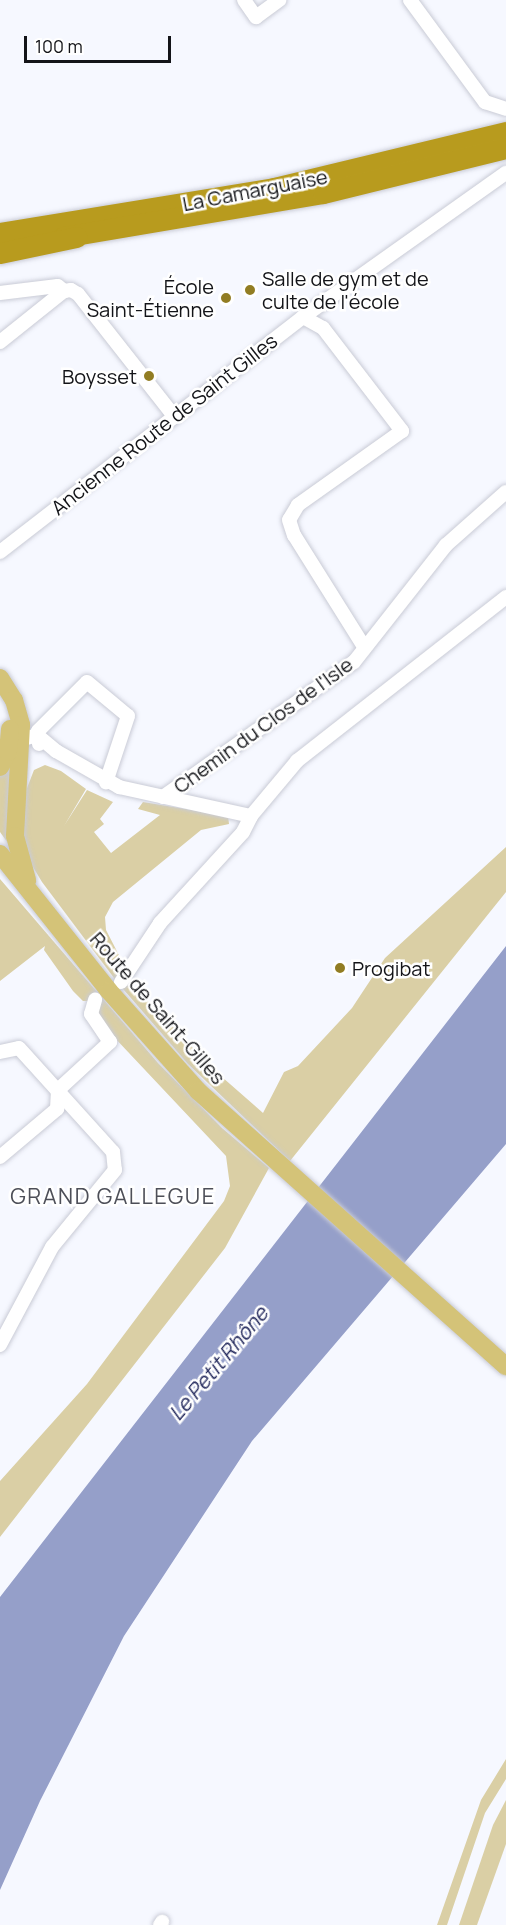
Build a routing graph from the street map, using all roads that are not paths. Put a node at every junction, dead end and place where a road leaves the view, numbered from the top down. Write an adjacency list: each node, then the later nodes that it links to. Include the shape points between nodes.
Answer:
1 (244, 0): 2 (street, via 256,17)
2 (279, 0)
3 (413, 4): 4 (street, via 485,102)
4 (506, 109)
5 (506, 132): 8 (highway, La Camarguaise, via 274,188)
6 (506, 148): 9 (highway, La Camarguaise, via 312,195)
7 (506, 173): 14 (street, Ancienne Route de Saint Gilles)
8 (0, 231)
9 (95, 233): 10 (highway, La Camarguaise); 11 (highway)
10 (0, 247)
11 (0, 253)
12 (64, 291): 13 (street, via 58,286); 15 (street); 16 (street, via 78,294)
13 (0, 294)
14 (303, 317): 16 (street, Ancienne Route de Saint Gilles); 20 (street, via 323,328 402,431 298,505 289,520 294,535)
15 (0, 342)
16 (174, 416): 18 (street, Ancienne Route de Saint Gilles)
17 (506, 492): 20 (street, Chemin du Clos de l'Isle, via 446,545)
18 (0, 552)
19 (506, 597): 27 (street, via 297,761)
20 (365, 648): 26 (street, Chemin du Clos de l'Isle, via 354,662 312,695)
21 (0, 680): 22 (main road, via 9,716)
22 (22, 741): 23 (street); 23 (street); 24 (main road); 25 (street, via 87,682 128,716); 30 (main road, via 15,836)
23 (49, 750): 25 (street)
24 (0, 767)
25 (106, 782): 26 (street)
26 (163, 797): 27 (street)
27 (251, 816): 31 (street, via 243,832 160,922)
28 (0, 854): 30 (main road, Route de Saint-Gilles)
29 (0, 866): 30 (main road)
30 (31, 894): 37 (main road, Route de Saint-Gilles, via 190,1083)
31 (121, 982)
32 (95, 1000): 34 (street, via 91,1014 110,1042)
33 (0, 1052): 34 (street, via 20,1048)
34 (58, 1090): 35 (street, via 57,1108); 36 (street, via 113,1152 115,1170 52,1247)
35 (0, 1157)
36 (0, 1345)
37 (506, 1366)

